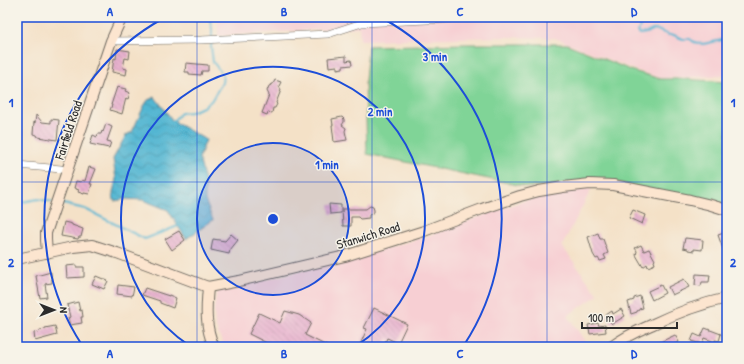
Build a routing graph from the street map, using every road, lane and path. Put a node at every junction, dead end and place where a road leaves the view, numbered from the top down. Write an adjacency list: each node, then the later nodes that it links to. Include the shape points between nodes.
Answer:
1 (122, 17): 3 (street, Fairfield Road)
2 (449, 19): 3 (street, via 362,23 328,34 212,40)
3 (111, 41): 5 (street, Fairfield Road)
4 (17, 165): 5 (street)
5 (68, 171): 7 (street, Fairfield Road, via 46,236)
6 (727, 210): 9 (street, Stanwich Road, via 690,200 613,186 563,186 520,196 424,232 345,256)
7 (47, 253): 8 (street); 9 (street, via 78,246 96,246)
8 (17, 259)
9 (208, 287): 11 (street, via 206,317)
10 (727, 298): 12 (street, via 674,314)
11 (214, 347)
12 (611, 347)

